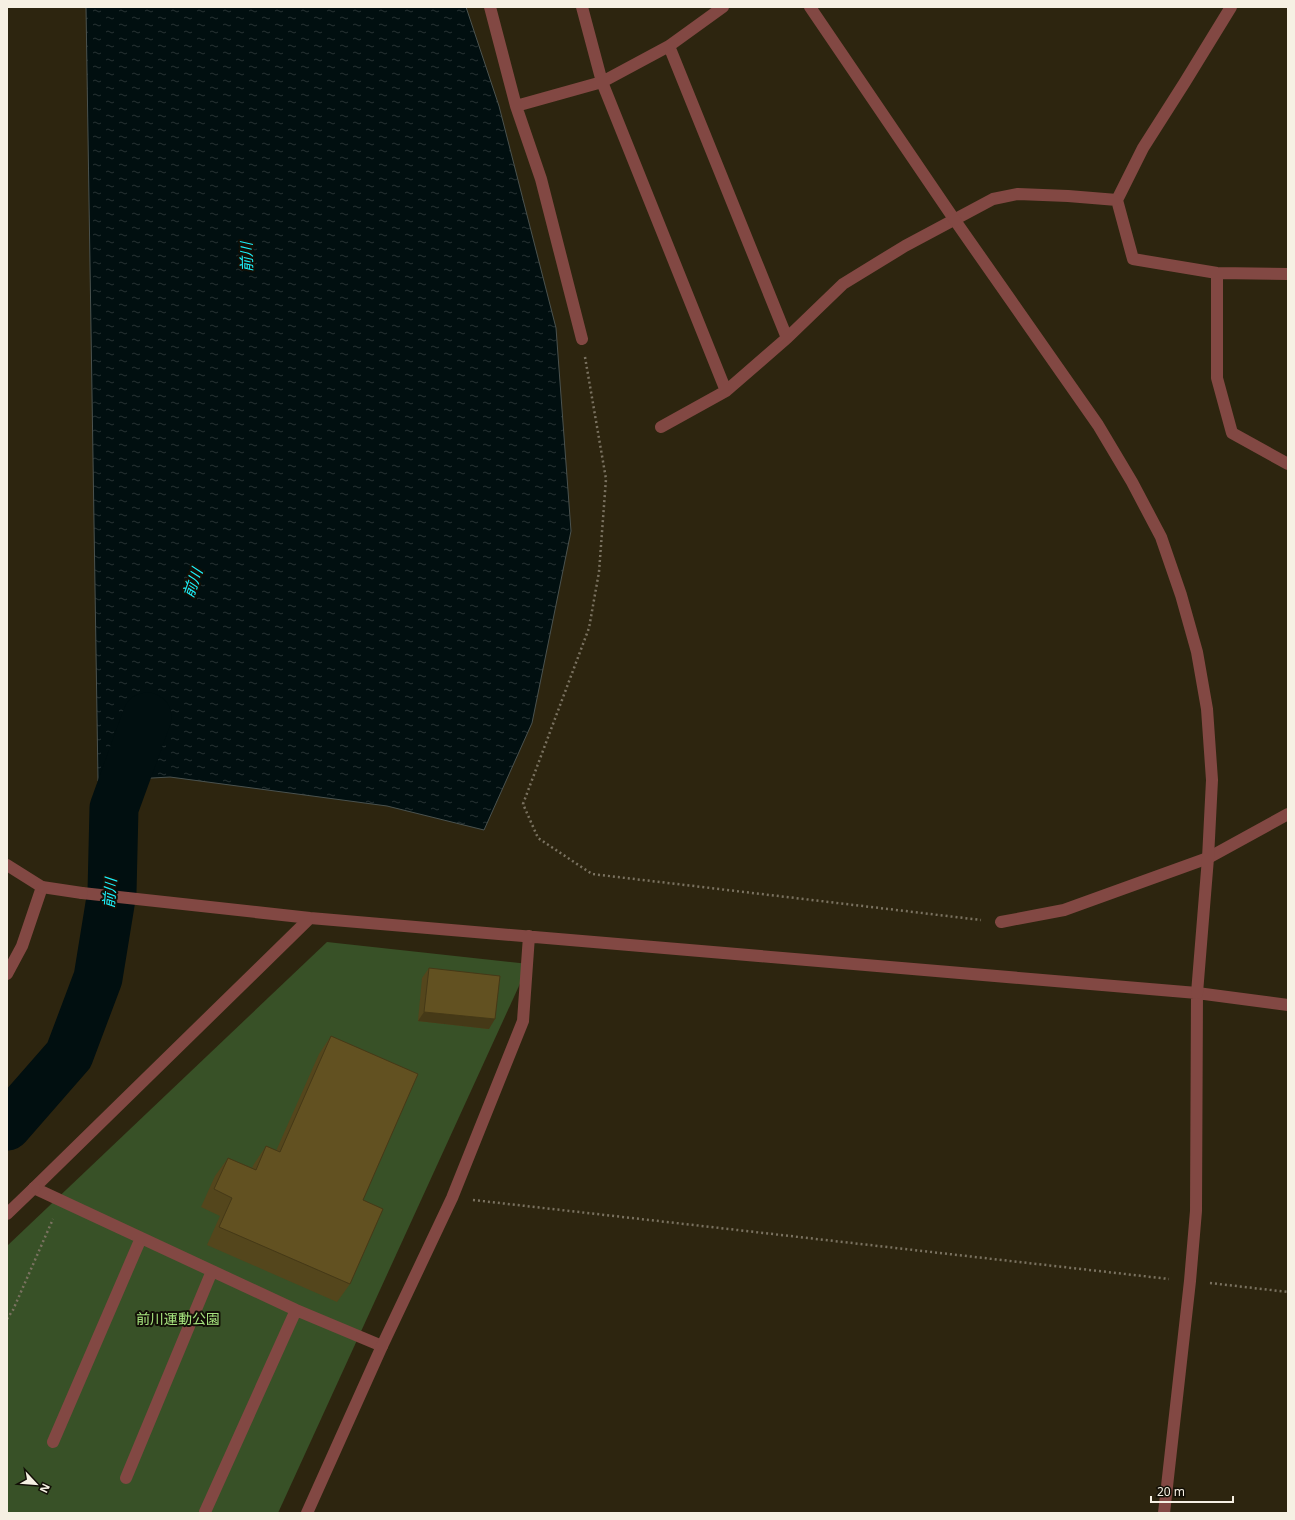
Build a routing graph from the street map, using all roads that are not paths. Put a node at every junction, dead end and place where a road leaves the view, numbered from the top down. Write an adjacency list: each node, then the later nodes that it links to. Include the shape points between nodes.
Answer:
1 (490, 7): 8 (street)
2 (582, 7): 7 (street)
3 (723, 7): 6 (street)
4 (810, 7): 10 (street)
5 (1231, 7): 9 (street, via 1143,148)
6 (669, 46): 7 (street); 13 (street)
7 (602, 82): 8 (street); 15 (street)
8 (516, 106): 14 (street, via 541,179)
9 (1116, 200): 10 (street, via 1018,194 993,199); 11 (street, via 1132,259)
10 (954, 219): 13 (street, via 843,284); 19 (street, via 1098,425 1161,537 1197,652 1208,709 1212,780)
11 (1217, 273): 12 (street); 17 (street, via 1217,378 1232,434)
12 (1288, 274)
13 (787, 338): 15 (street)
14 (582, 339)
15 (726, 391): 16 (street)
16 (661, 427)
17 (1288, 464)
18 (1288, 814): 19 (street)
19 (1208, 858): 23 (street, via 1064,910); 26 (street)
20 (7, 866): 21 (street)
21 (42, 887): 22 (street); 25 (street, via 22,946)
22 (310, 918): 24 (street); 28 (street)
23 (1001, 922)
24 (529, 936): 26 (street); 33 (street, via 523,1021 452,1198)
25 (7, 974)
26 (1197, 993): 27 (street); 38 (street, via 1196,1211)
27 (1288, 1005)
28 (34, 1188): 29 (street); 30 (street)
29 (7, 1214)
30 (141, 1238): 31 (street); 34 (street)
31 (212, 1271): 32 (street); 35 (street)
32 (296, 1310): 33 (street); 36 (street)
33 (382, 1346): 37 (street)
34 (53, 1442)
35 (126, 1478)
36 (204, 1512)
37 (307, 1513)
38 (1164, 1513)

